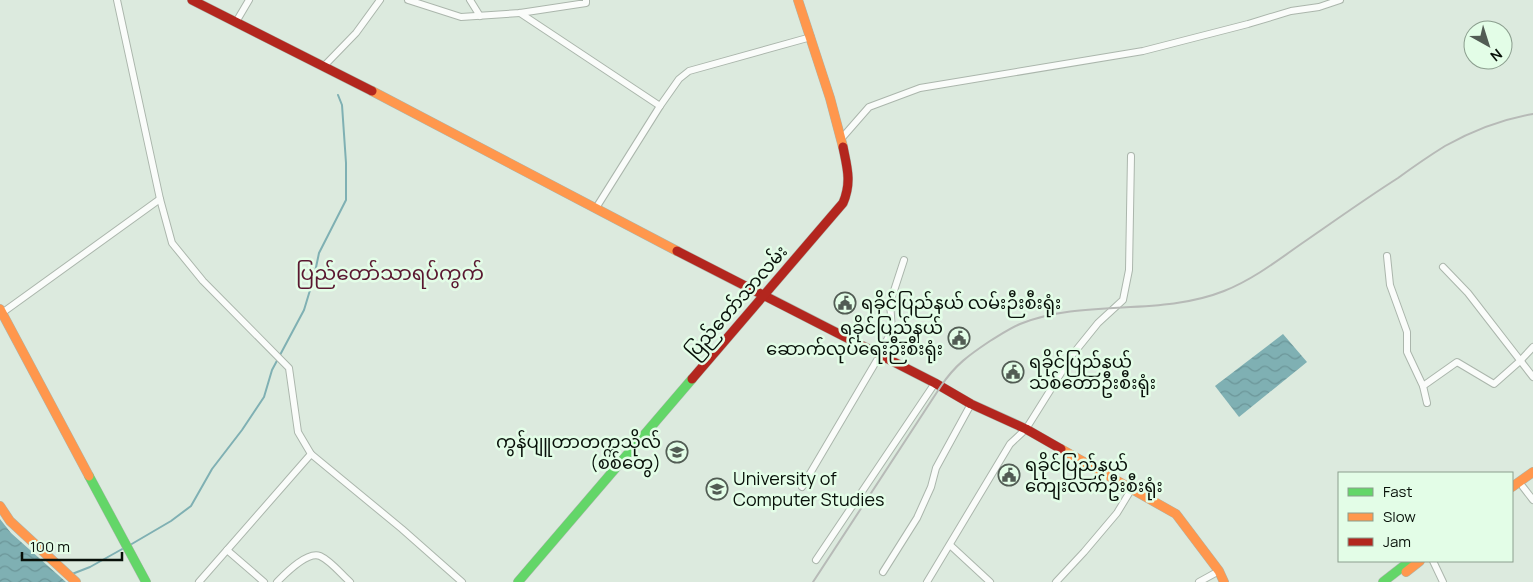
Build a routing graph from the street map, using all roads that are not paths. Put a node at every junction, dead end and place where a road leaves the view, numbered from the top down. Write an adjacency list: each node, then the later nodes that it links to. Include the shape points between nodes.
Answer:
1 (117, 0): 18 (street)
2 (192, 0): 12 (street)
3 (249, 0): 12 (street)
4 (380, 0): 14 (street, via 356,33)
5 (408, 0): 11 (street, via 461,17)
6 (470, 0): 11 (street)
7 (586, 0): 10 (street, via 586,3)
8 (798, 0): 13 (street, ပြည်တော်သာလမ်း)
9 (1340, 0): 16 (street, via 1143,52 920,88 870,107)
10 (520, 13): 11 (street); 15 (street)
11 (480, 16)
12 (236, 22): 14 (street)
13 (811, 37): 15 (street, via 689,71 679,79); 16 (street, ပြည်တော်သာလမ်း)
14 (324, 66): 19 (street)
15 (660, 106): 19 (street)
16 (841, 139): 23 (street, ပြည်တော်သာလမ်း, via 849,179 847,194)
17 (1132, 156): 33 (street, via 1129,270 1123,300 1098,323 1073,354)
18 (160, 198): 24 (street); 34 (street, via 172,243 203,281 289,368 298,432)
19 (596, 208): 23 (street)
20 (1387, 256): 30 (street, via 1390,285 1407,332 1407,352)
21 (904, 260): 26 (street, via 890,303 892,330)
22 (1443, 266): 27 (street)
23 (763, 296): 26 (street); 59 (street, ပြည်တော်သာလမ်း)
24 (1, 311): 53 (street)
25 (1533, 347): 27 (street)
26 (880, 355): 29 (street); 38 (street)
27 (1520, 361): 28 (street); 30 (street, via 1494,384 1457,362)
28 (1533, 377)
29 (935, 383): 32 (street); 46 (street)
30 (1423, 386): 31 (street)
31 (1427, 403)
32 (971, 404): 33 (street); 51 (street, via 936,468 917,518)
33 (1026, 429): 40 (street); 44 (street, via 1010,444)
34 (311, 454): 45 (street); 58 (street)
35 (1533, 472): 37 (street)
36 (1533, 480): 39 (street)
37 (1513, 486)
38 (802, 487)
39 (1523, 487): 41 (street); 42 (street)
40 (1131, 490): 50 (street, via 1176,514); 62 (street, via 1117,514)
41 (1513, 493)
42 (1533, 500)
43 (0, 506): 52 (street, via 10,521)
44 (950, 545): 60 (street); 61 (street)
45 (227, 550): 54 (street); 55 (street)
46 (816, 560)
47 (1409, 562): 65 (street)
48 (1419, 562): 66 (street)
49 (1433, 562): 67 (street)
50 (1219, 571): 63 (street); 64 (street)
51 (883, 572)
52 (76, 582)
53 (146, 582)
54 (199, 582)
55 (264, 582)
56 (278, 582): 57 (street, via 313,555 330,563)
57 (350, 582)
58 (462, 582)
59 (518, 582)
60 (926, 582)
61 (990, 582)
62 (1056, 582)
63 (1199, 582)
64 (1224, 582)
65 (1383, 582)
66 (1393, 582)
67 (1443, 582)

